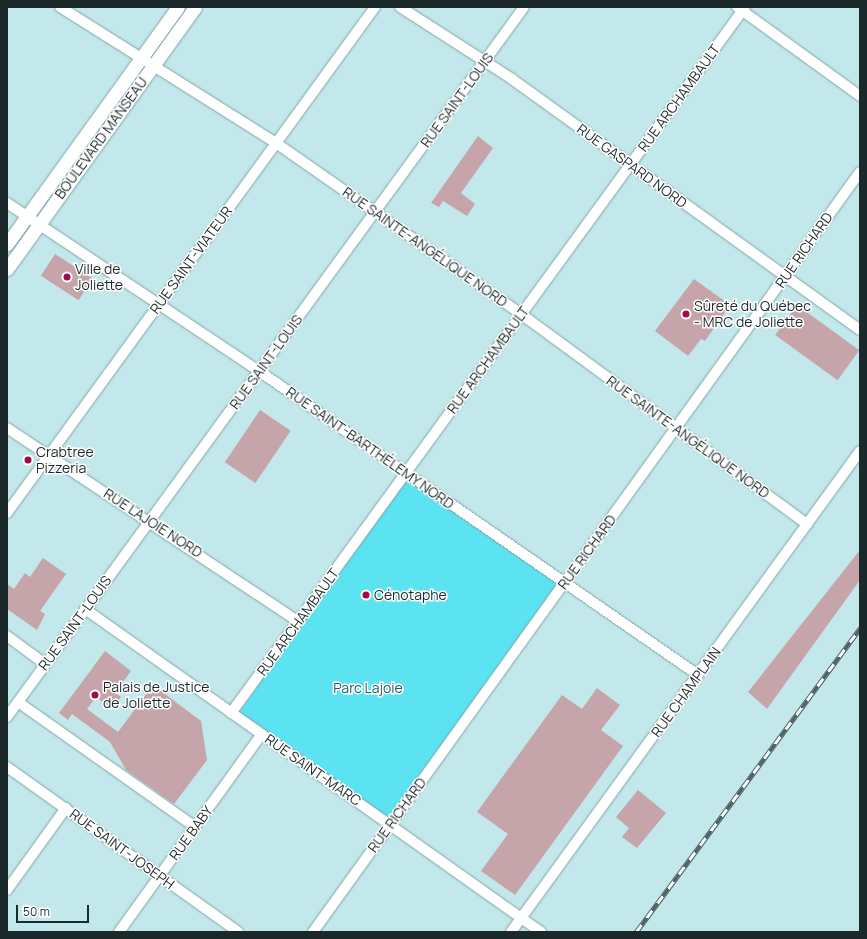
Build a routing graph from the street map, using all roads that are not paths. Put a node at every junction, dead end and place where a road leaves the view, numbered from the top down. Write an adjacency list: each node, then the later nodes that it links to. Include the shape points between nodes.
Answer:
1 (60, 7): 8 (street, RUE SAINTE-ANGÉLIQUE NORD)
2 (178, 7): 8 (main road, BOULEVARD MANSEAU)
3 (195, 7): 10 (main road, BOULEVARD MANSEAU)
4 (375, 7): 12 (street, RUE SAINT-VIATEUR)
5 (400, 7): 9 (street, RUE GASPARD NORD)
6 (524, 7): 9 (street, RUE SAINT-LOUIS)
7 (742, 8): 11 (street); 13 (street, RUE ARCHAMBAULT)
8 (142, 58): 10 (street, RUE SAINTE-ANGÉLIQUE NORD); 17 (main road, BOULEVARD MANSEAU)
9 (486, 60): 13 (street, RUE GASPARD NORD); 16 (street, RUE SAINT-LOUIS)
10 (154, 65): 12 (street, RUE SAINTE-ANGÉLIQUE NORD); 18 (main road, BOULEVARD MANSEAU)
11 (860, 96)
12 (276, 143): 16 (street, RUE SAINTE-ANGÉLIQUE NORD); 22 (street, RUE SAINT-VIATEUR)
13 (630, 164): 21 (street, RUE GASPARD NORD); 23 (street, RUE ARCHAMBAULT)
14 (860, 172): 21 (street, RUE RICHARD)
15 (7, 203): 17 (street, RUE SAINT-BARTHÉLEMY NORD)
16 (375, 212): 23 (street, RUE SAINTE-ANGÉLIQUE NORD); 25 (street, RUE SAINT-LOUIS)
17 (27, 216): 18 (street, RUE SAINT-BARTHÉLEMY NORD); 19 (main road, BOULEVARD MANSEAU)
18 (39, 224): 20 (main road, BOULEVARD MANSEAU); 22 (street, RUE SAINT-BARTHÉLEMY NORD)
19 (7, 244)
20 (7, 269)
21 (785, 276): 24 (street, RUE GASPARD NORD); 27 (street, RUE RICHARD)
22 (159, 304): 25 (street, RUE SAINT-BARTHÉLEMY NORD); 29 (street, RUE SAINT-VIATEUR)
23 (521, 314): 27 (street, RUE SAINTE-ANGÉLIQUE NORD); 30 (street, RUE ARCHAMBAULT)
24 (860, 330)
25 (259, 371): 30 (street, RUE SAINT-BARTHÉLEMY NORD); 32 (street, RUE SAINT-LOUIS)
26 (7, 428): 29 (street, RUE LAJOIE NORD)
27 (676, 430): 33 (street, RUE SAINTE-ANGÉLIQUE NORD); 34 (street, RUE RICHARD)
28 (860, 451): 33 (street, RUE CHAMPLAIN)
29 (49, 455): 31 (street, RUE SAINT-VIATEUR); 32 (street, RUE LAJOIE NORD)
30 (407, 473): 34 (street, RUE SAINT-BARTHÉLEMY NORD); 36 (street, RUE ARCHAMBAULT)
31 (7, 513)
32 (150, 520): 35 (street, RUE SAINT-LOUIS); 36 (street, RUE LAJOIE NORD)
33 (807, 524): 39 (street, RUE CHAMPLAIN)
34 (565, 583): 39 (street, RUE SAINT-BARTHÉLEMY NORD); 46 (street, RUE RICHARD)
35 (85, 609): 38 (street, RUE SAINT-LOUIS); 41 (street, RUE SAINT-MARC)
36 (298, 621): 41 (street, RUE ARCHAMBAULT)
37 (7, 636): 38 (street)
38 (45, 664): 40 (street, RUE SAINT-LOUIS)
39 (698, 675): 50 (street, RUE CHAMPLAIN)
40 (18, 702): 42 (street, RUE SAINT-LOUIS); 47 (street)
41 (231, 712): 43 (street, RUE SAINT-MARC)
42 (7, 717)
43 (262, 734): 46 (street, RUE SAINT-MARC); 47 (street, RUE BABY)
44 (7, 767): 45 (street, RUE SAINT-JOSEPH)
45 (66, 808): 48 (street, RUE SAINT-JOSEPH); 49 (street)
46 (390, 825): 50 (street, RUE SAINT-MARC); 53 (street, RUE RICHARD)
47 (195, 827): 48 (street, RUE BABY)
48 (160, 876): 51 (street, RUE BABY); 52 (street, RUE SAINT-JOSEPH)
49 (7, 890)
50 (522, 918): 54 (street, RUE CHAMPLAIN); 55 (street, RUE SAINT-MARC)
51 (119, 932)
52 (238, 932)
53 (313, 932)
54 (512, 932)
55 (541, 932)

